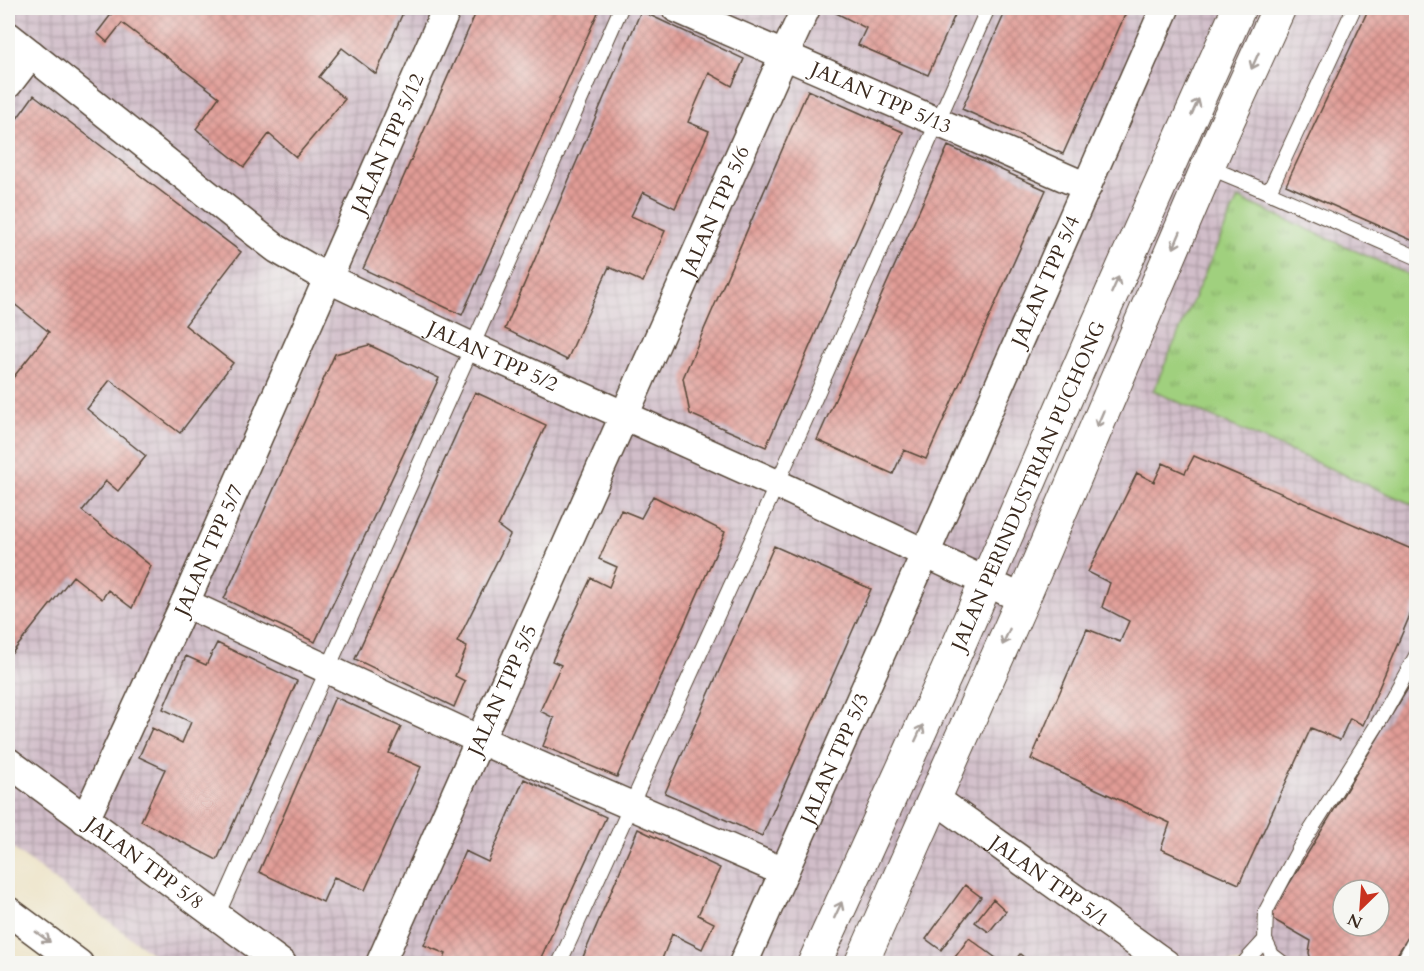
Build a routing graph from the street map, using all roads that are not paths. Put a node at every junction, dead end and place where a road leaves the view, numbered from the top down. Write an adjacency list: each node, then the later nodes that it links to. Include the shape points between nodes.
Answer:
1 (447, 8): 19 (street, JALAN TPP 5/12)
2 (621, 8): 20 (lane)
3 (676, 8): 12 (street, JALAN TPP 5/13)
4 (806, 8): 12 (street, JALAN TPP 5/6)
5 (988, 8): 14 (lane)
6 (1165, 8): 16 (street, JALAN TPP 5/4)
7 (1239, 8): 24 (street, JALAN PERINDUSTRIAN PUCHONG, one-way to 7)
8 (1279, 8): 15 (street, JALAN PERINDUSTRIAN PUCHONG, one-way to 15)
9 (1354, 8): 17 (lane)
10 (8, 36): 11 (street, JALAN TPP 5/2)
11 (31, 54): 13 (street); 19 (street, JALAN TPP 5/2, via 277,249)
12 (784, 55): 14 (street, JALAN TPP 5/13); 21 (street, JALAN TPP 5/6)
13 (8, 84)
14 (936, 121): 16 (street, JALAN TPP 5/13); 22 (lane)
15 (1208, 167): 17 (lane); 25 (street, JALAN PERINDUSTRIAN PUCHONG, one-way to 25)
16 (1087, 187): 23 (street, JALAN TPP 5/4)
17 (1269, 192): 18 (lane)
18 (1416, 257)
19 (327, 278): 20 (street, JALAN TPP 5/2); 26 (street, JALAN TPP 5/7)
20 (472, 347): 21 (street, JALAN TPP 5/2); 28 (lane)
21 (624, 416): 22 (street, JALAN TPP 5/2); 29 (street, JALAN TPP 5/5)
22 (777, 484): 23 (street, JALAN TPP 5/2); 32 (lane)
23 (925, 554): 24 (street, JALAN TPP 5/2); 34 (street, JALAN TPP 5/3)
24 (987, 583): 25 (street, JALAN TPP 5/2); 44 (street, JALAN PERINDUSTRIAN PUCHONG, one-way to 24)
25 (1023, 599): 31 (street, JALAN PERINDUSTRIAN PUCHONG, one-way to 31)
26 (185, 603): 28 (street); 33 (street, JALAN TPP 5/7)
27 (1416, 656): 38 (lane, via 1300,847 1266,911)
28 (328, 669): 29 (street); 36 (lane)
29 (480, 740): 32 (street); 41 (street, JALAN TPP 5/5)
30 (8, 762): 33 (street, JALAN TPP 5/8)
31 (934, 798): 45 (street, JALAN PERINDUSTRIAN PUCHONG); 46 (street, JALAN TPP 5/1)
32 (630, 807): 34 (street); 42 (lane)
33 (85, 820): 36 (street, JALAN TPP 5/8)
34 (784, 872): 43 (street, JALAN TPP 5/3)
35 (8, 911): 39 (street, one-way to 39)
36 (217, 916): 40 (street, JALAN TPP 5/8)
37 (1416, 938): 49 (lane)
38 (1265, 940): 47 (lane); 48 (lane, via 1272,955)
39 (79, 963)
40 (282, 963)
41 (380, 963)
42 (559, 963)
43 (743, 963)
44 (814, 963)
45 (861, 963)
46 (1166, 963)
47 (1243, 963)
48 (1284, 963)
49 (1402, 963)

